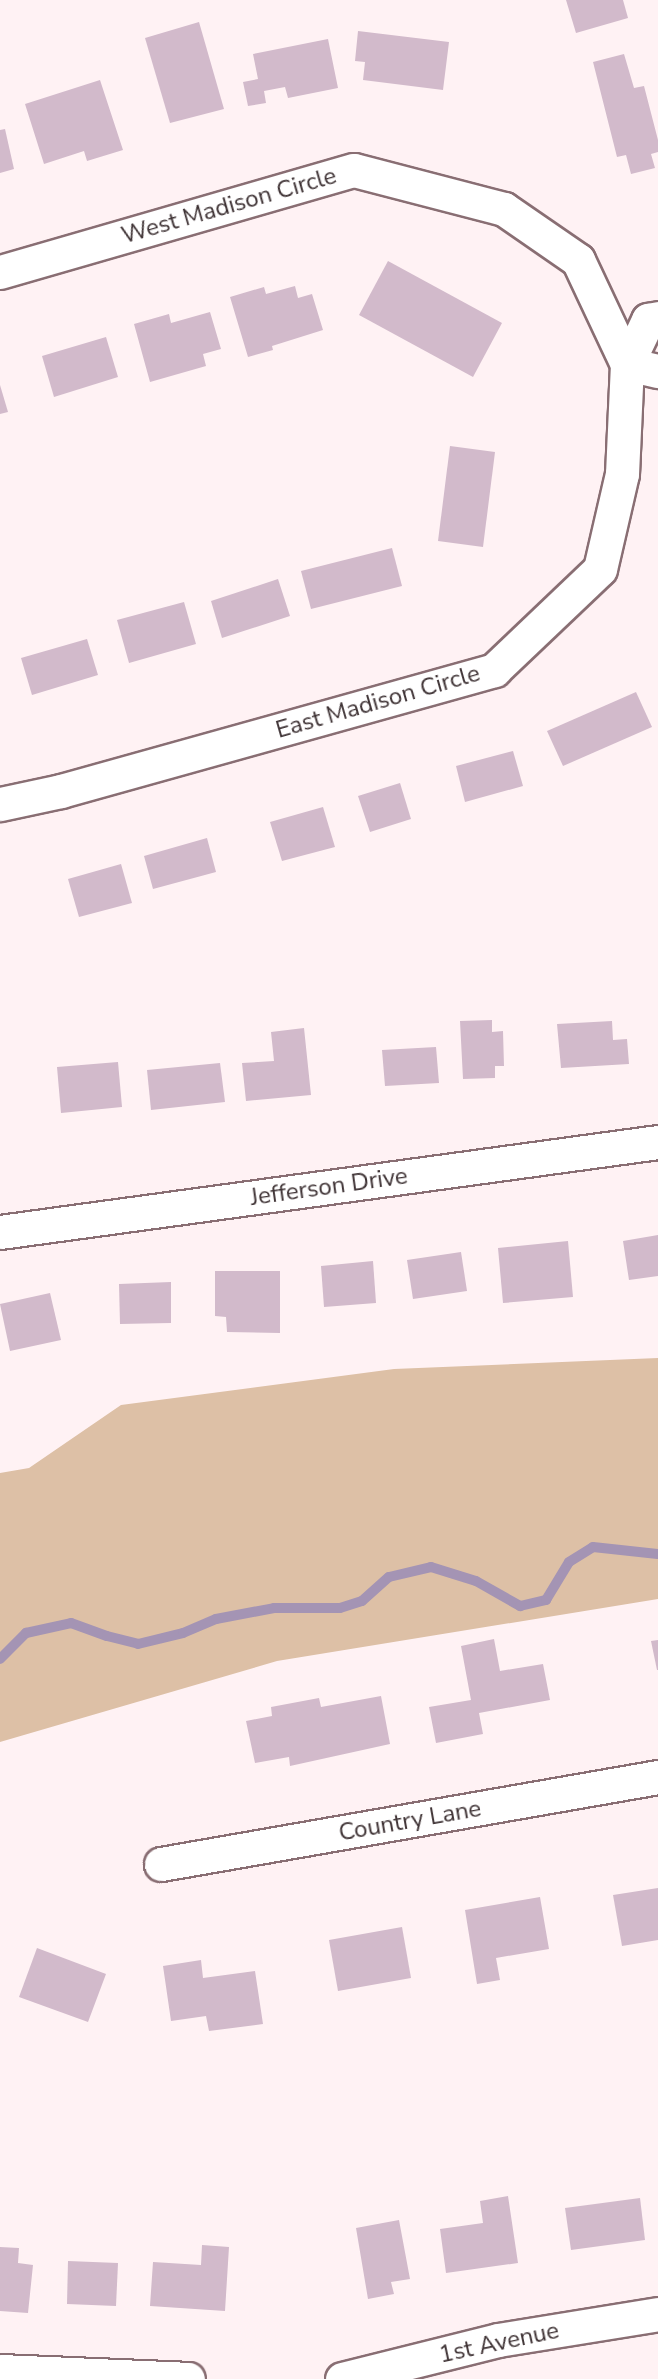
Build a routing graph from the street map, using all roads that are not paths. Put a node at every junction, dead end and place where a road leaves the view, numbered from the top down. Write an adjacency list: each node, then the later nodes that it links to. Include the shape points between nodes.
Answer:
1 (0, 272): 3 (street, West Madison Circle, via 354,170 504,209 578,260)
2 (658, 318): 3 (street, East Madison Circle, via 648,320)
3 (642, 368): 4 (street, East Madison Circle, via 600,569 494,670)
4 (0, 804)
5 (658, 1142): 6 (street, Jefferson Drive)
6 (0, 1232)
7 (658, 1777): 8 (street, Country Lane)
8 (161, 1864)
9 (658, 2314): 12 (street, 1st Avenue, via 498,2340)
10 (0, 2371): 11 (street)
11 (188, 2379)
12 (342, 2379)

